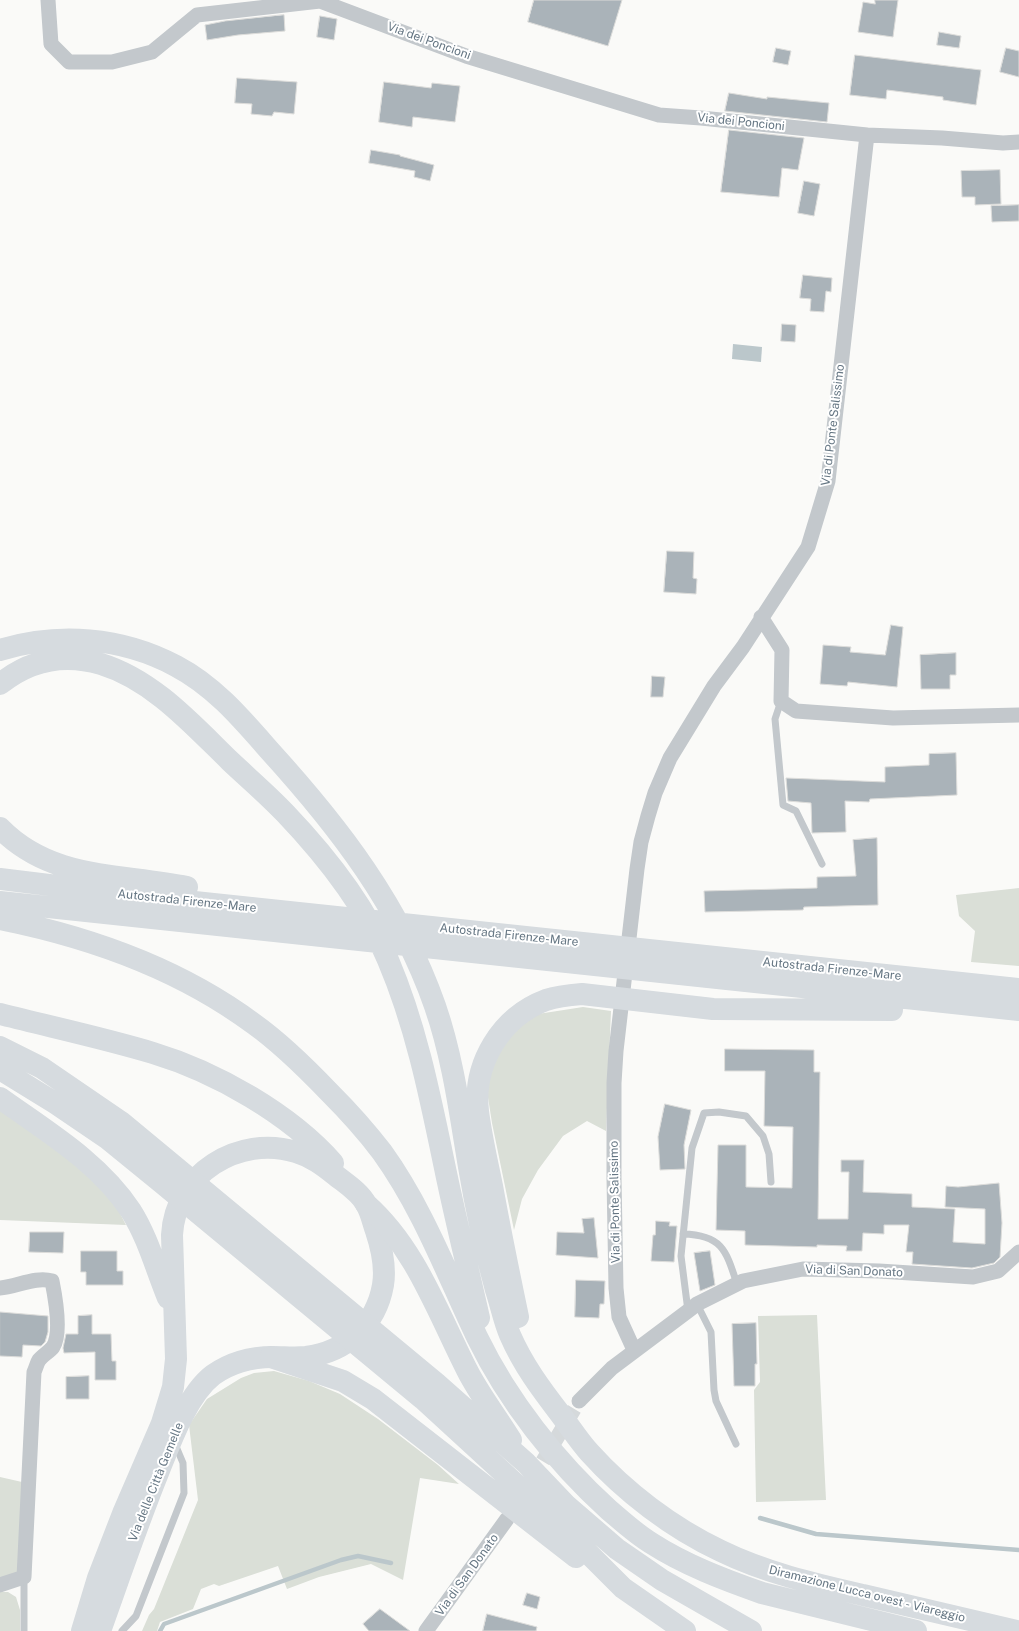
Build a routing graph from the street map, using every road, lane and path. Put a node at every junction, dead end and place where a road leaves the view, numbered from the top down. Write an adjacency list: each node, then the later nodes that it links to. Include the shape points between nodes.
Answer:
1 (48, 0): 2 (street, Via dei Poncioni, via 51,44 69,62 112,62 152,52 197,15 320,1 466,56 659,115)
2 (868, 135): 3 (street); 4 (street, Via di Ponte Salissimo, via 828,481 808,548)
3 (1019, 142)
4 (761, 617): 7 (street, via 782,650); 29 (street, Via di Ponte Salissimo, via 743,647 714,686 670,758 655,793 641,842 614,1083 616,1288 619,1317)
5 (0, 650): 32 (main road, via 39,641 96,640 136,650 176,666 231,707 282,764 371,876 404,933 435,1006 452,1070 480,1229 491,1273 508,1329)
6 (0, 684): 31 (main road, via 26,667 42,661 60,659 101,664 134,678 155,692 194,726 285,813 323,856 360,906 387,958 419,1051)
7 (781, 701): 8 (street, via 796,711 893,718); 10 (lane, via 775,719 783,805 796,811)
8 (1019, 714)
9 (0, 828): 13 (main road, via 22,847 63,867 103,876 186,887)
10 (822, 864)
11 (0, 879): 13 (main road, Autostrada Firenze-Mare)
12 (0, 902): 16 (main road, Autostrada Firenze-Mare)
13 (288, 911): 15 (main road, Autostrada Firenze-Mare)
14 (0, 919): 31 (main road, via 76,937 116,950 160,969 229,1006 282,1046 343,1106 381,1152 418,1210)
15 (1019, 989)
16 (1019, 1011): 32 (main road, via 712,1009 582,994 562,996 532,1006 497,1038 482,1067 478,1088 478,1111)
17 (0, 1014): 22 (main road, via 155,1054 223,1082 250,1096 301,1132 321,1149)
18 (0, 1047): 33 (main road, via 42,1068 121,1122)
19 (0, 1069): 33 (main road, via 108,1139)
20 (0, 1098): 28 (main road, via 89,1162 121,1196 150,1248)
21 (771, 1182): 23 (lane, via 769,1154 763,1136 746,1116 719,1112 704,1113 692,1148)
22 (361, 1197): 28 (main road, Via delle Città Gemelle, via 315,1160 296,1151 272,1147 252,1148 228,1156 204,1170 188,1186 174,1218 172,1265); 30 (main road, Via delle Città Gemelle, via 380,1245 384,1266 381,1291 369,1320 357,1336 337,1348 306,1357); 37 (main road, via 388,1225 410,1258 468,1372)
23 (684, 1234): 25 (lane, via 700,1234 712,1239 728,1256); 27 (lane, via 681,1256)
24 (1019, 1252): 25 (street, Via di San Donato, via 998,1271 973,1277 879,1270 803,1269)
25 (737, 1284): 27 (street, Via di San Donato)
26 (0, 1288): 39 (street, via 47,1279 52,1281 57,1325 54,1346 39,1360 34,1372)
27 (692, 1308): 29 (street, Via di San Donato); 36 (lane, via 712,1332 716,1401)
28 (175, 1318): 43 (main road, Via delle Città Gemelle, via 173,1387 162,1423 98,1578)
29 (634, 1350): 34 (street, Via di San Donato)
30 (271, 1357): 35 (main road, Via delle Città Gemelle, via 239,1362 212,1376 195,1395); 41 (main road, via 343,1381 368,1395 558,1544)
31 (488, 1358): 49 (main road, Diramazione Lucca ovest - Viareggio, via 526,1418 562,1464 599,1501 651,1543 694,1566 762,1593)
32 (529, 1373): 50 (main road, Diramazione Lucca ovest - Viareggio, via 588,1451 617,1481 652,1509 719,1551 801,1581)
33 (430, 1392): 37 (main road); 41 (main road)
34 (579, 1401)
35 (172, 1438): 44 (main road, Via delle Città Gemelle); 45 (lane, via 183,1462 184,1493 136,1616)
36 (736, 1444)
37 (526, 1463): 48 (main road, via 566,1505 623,1554 682,1592)
38 (507, 1519): 46 (street, Via di San Donato)
39 (24, 1577): 40 (street); 42 (lane)
40 (0, 1585)
41 (623, 1588): 47 (main road)
42 (24, 1631)
43 (82, 1631)
44 (100, 1631)
45 (122, 1631)
46 (426, 1631)
47 (685, 1631)
48 (751, 1631)
49 (916, 1631)
50 (1017, 1631)

